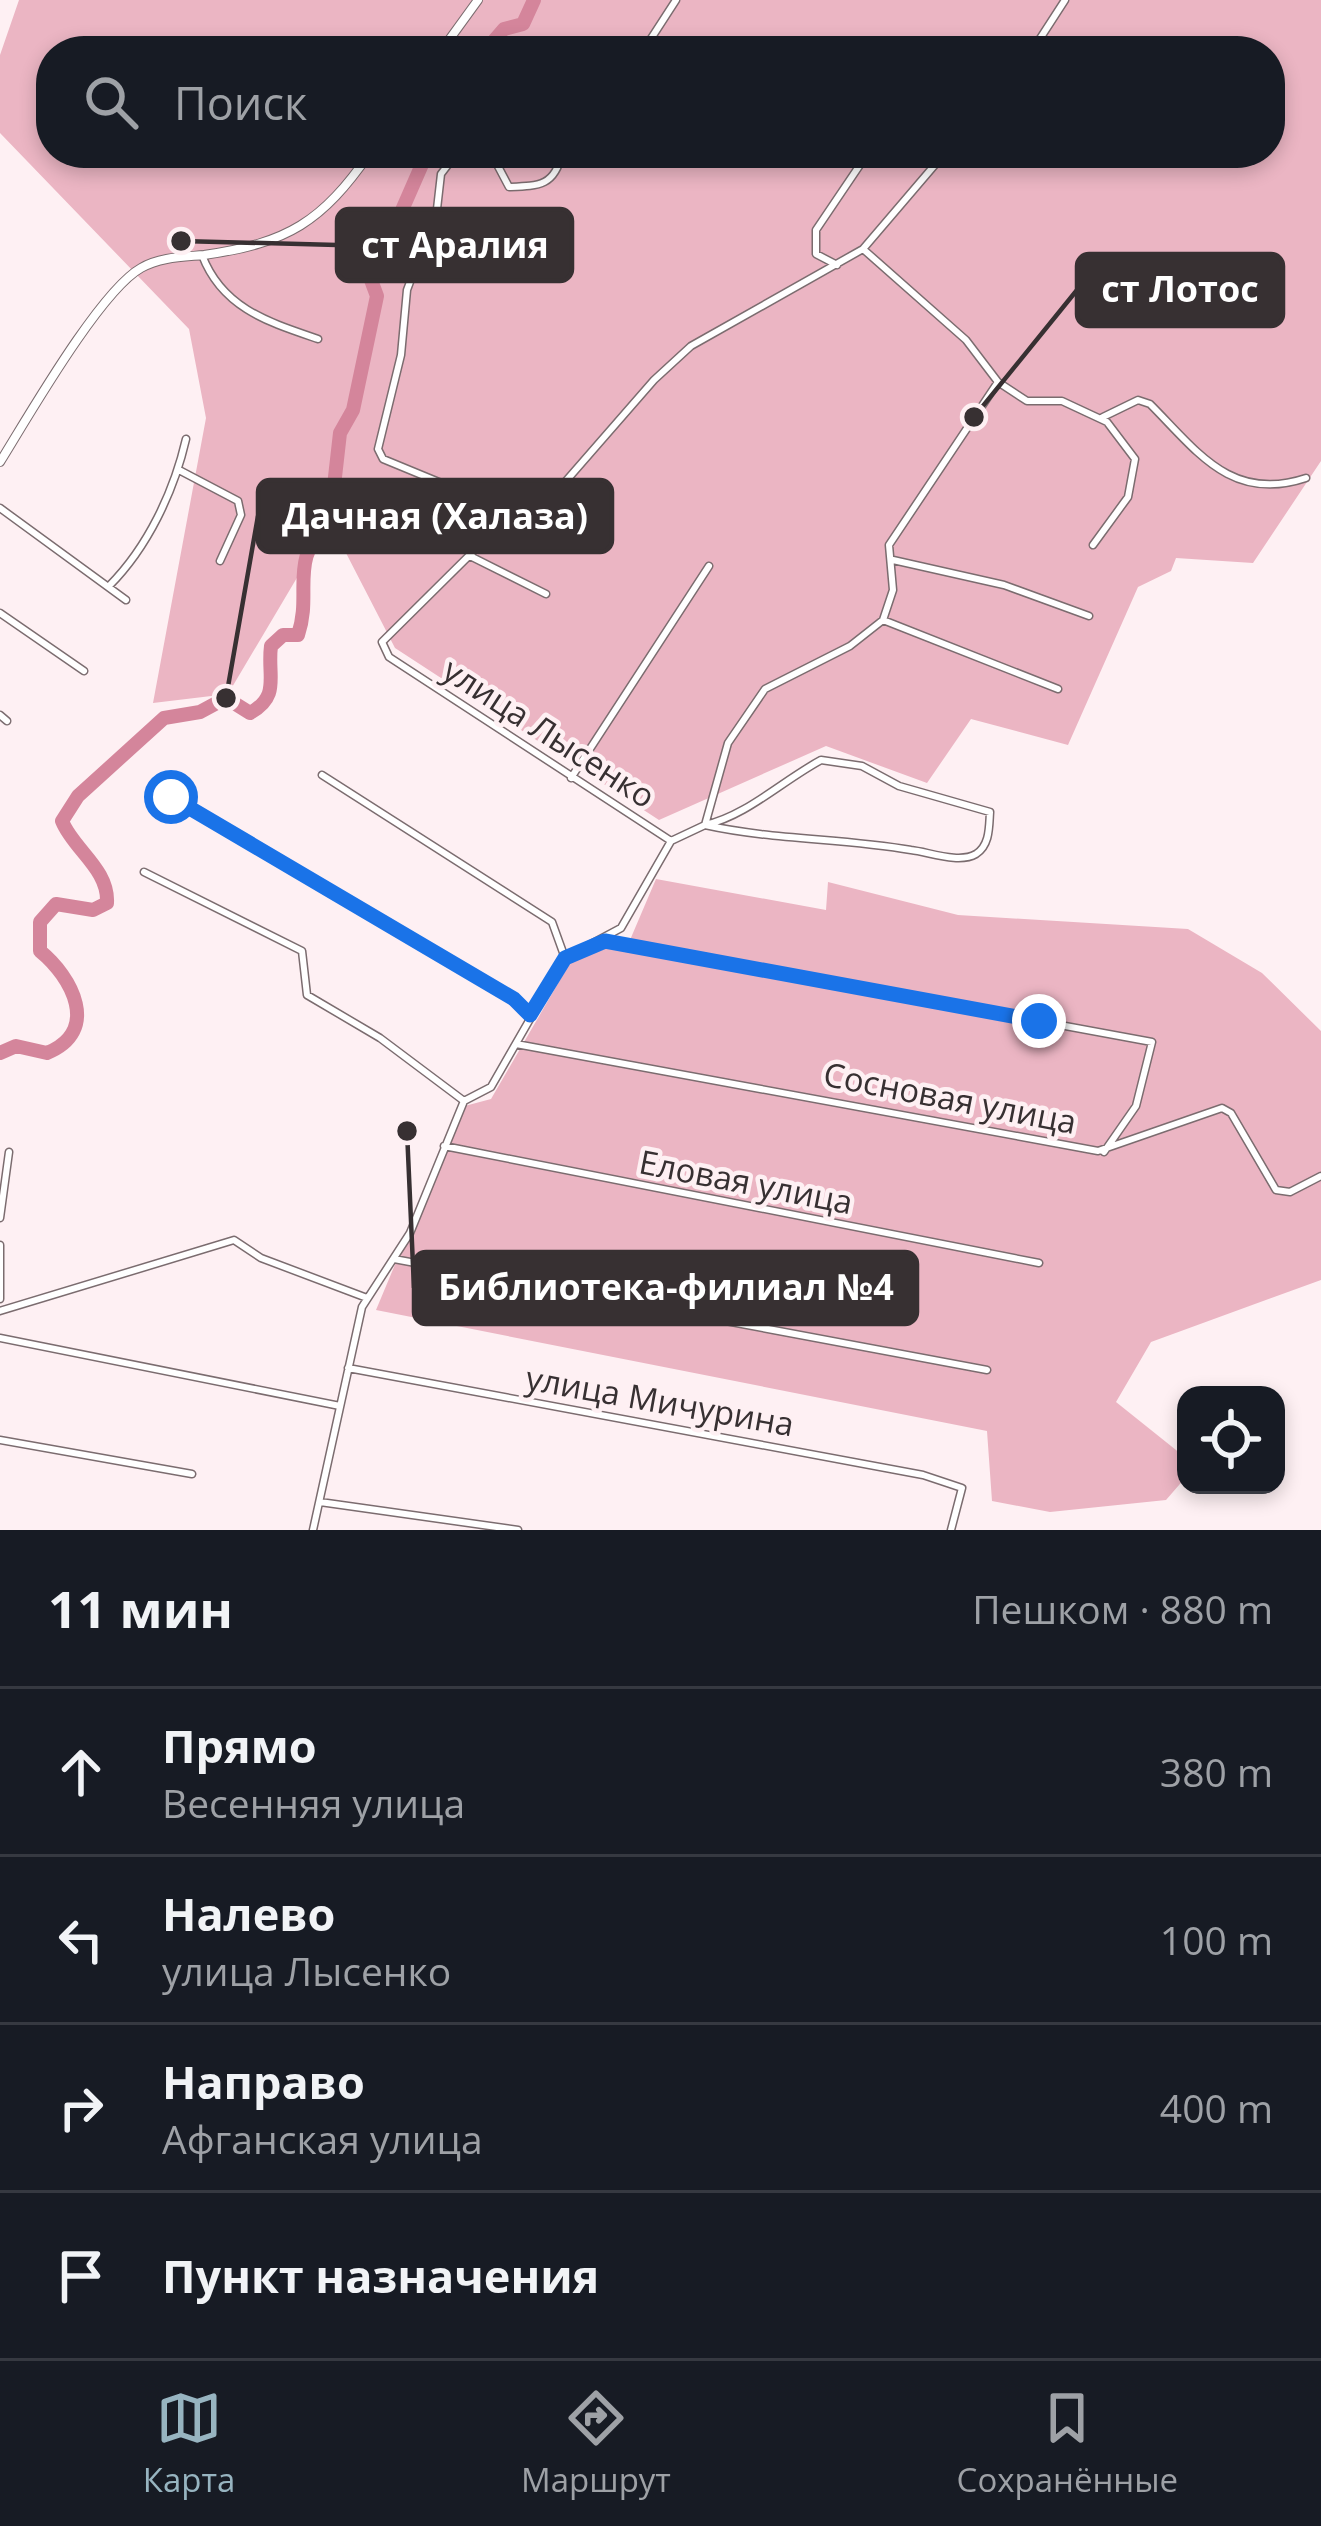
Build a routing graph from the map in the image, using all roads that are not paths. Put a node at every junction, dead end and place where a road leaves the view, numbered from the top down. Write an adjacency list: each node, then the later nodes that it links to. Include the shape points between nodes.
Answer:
1 (478, 0): 4 (street)
2 (676, 0): 5 (street)
3 (1065, 0): 6 (street)
4 (452, 36)
5 (653, 36)
6 (1042, 36)
7 (360, 168): 14 (street, via 336,202 300,229 267,244)
8 (446, 168): 26 (street, via 407,290 378,449 383,459 463,492)
9 (498, 168): 10 (street, via 508,187 542,186)
10 (559, 168)
11 (858, 168): 15 (street, via 816,230 816,254)
12 (932, 168): 13 (street, улица Лысенко)
13 (863, 249): 15 (street, улица Лысенко); 17 (street, via 966,340)
14 (202, 255): 16 (street, via 213,285 268,322); 20 (street, via 142,267 118,285)
15 (837, 265): 23 (street, улица Лысенко, via 691,346)
16 (318, 339)
17 (998, 382): 18 (street, via 1027,401 1062,401); 29 (street, via 889,545)
18 (1099, 418): 22 (street, via 1138,400 1224,477 1265,484); 27 (street, via 1136,459 1128,497)
19 (186, 439): 21 (street)
20 (1, 458)
21 (179, 470): 30 (street, via 238,501 241,515); 32 (street, via 132,560)
22 (1306, 478)
23 (551, 496): 25 (street); 26 (street, улица Лысенко)
24 (0, 508): 32 (street)
25 (595, 522)
26 (491, 533): 28 (street, улица Лысенко)
27 (1093, 545)
28 (470, 556): 33 (street); 41 (street, улица Лысенко, via 382,646)
29 (893, 560): 36 (street, via 1004,584); 37 (street)
30 (220, 561)
31 (709, 566): 41 (street)
32 (109, 586): 34 (street)
33 (546, 594)
34 (126, 599)
35 (0, 614): 38 (street)
36 (1089, 616)
37 (883, 620): 39 (street); 43 (street, via 764,689 728,742)
38 (84, 671)
39 (1058, 689)
40 (322, 775): 47 (street, via 552,922)
41 (571, 778): 44 (street, улица Лысенко)
42 (171, 797): 48 (street)
43 (705, 825): 43 (street, via 964,858 980,853 990,812 899,786 862,766 821,760 737,818); 44 (street)
44 (671, 841): 46 (street, улица Лысенко, via 621,928)
45 (144, 872): 50 (street, via 302,951 307,995)
46 (605, 941): 47 (street, улица Лысенко); 53 (street, via 1152,1042 1136,1106)
47 (565, 958): 48 (street)
48 (530, 1015): 49 (street)
49 (516, 1044): 50 (street, via 490,1087); 53 (street, Сосновая улица)
50 (464, 1102): 51 (street)
51 (444, 1147): 57 (street); 58 (street, Еловая улица)
52 (9, 1152): 55 (street)
53 (1104, 1152): 54 (street, Сосновая улица, via 1222,1108 1276,1190 1290,1192)
54 (1321, 1176)
55 (0, 1218)
56 (0, 1245): 60 (street)
57 (394, 1259): 59 (street); 64 (street)
58 (1039, 1263)
59 (367, 1298): 61 (street, via 234,1240); 63 (street)
60 (0, 1299)
61 (0, 1311)
62 (0, 1338): 65 (street)
63 (348, 1368): 65 (street); 71 (street, улица Мичурина, via 906,1471 962,1488)
64 (987, 1370)
65 (340, 1406): 68 (street)
66 (0, 1440): 67 (street)
67 (192, 1474)
68 (319, 1502): 69 (street); 70 (street)
69 (313, 1530)
70 (518, 1530)
71 (951, 1530)

